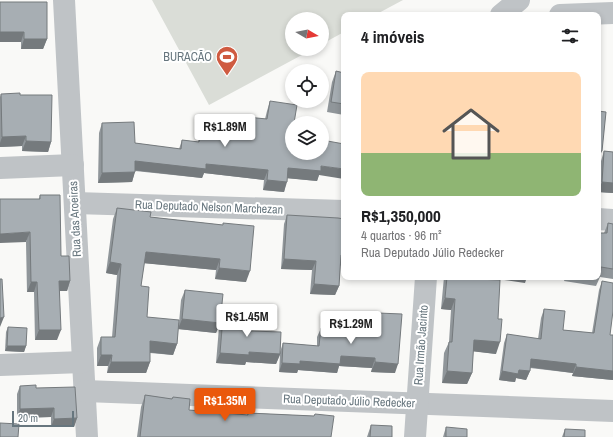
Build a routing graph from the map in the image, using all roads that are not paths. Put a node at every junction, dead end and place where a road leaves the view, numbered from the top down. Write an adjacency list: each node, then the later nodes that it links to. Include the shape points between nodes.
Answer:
1 (64, 0): 6 (street, Rua das Aroeiras)
2 (519, 0): 3 (street)
3 (505, 12)
4 (601, 13): 5 (street)
5 (613, 13)
6 (73, 165): 7 (street); 8 (street, Rua das Aroeiras)
7 (0, 168)
8 (74, 203): 9 (street, Rua Deputado Nelson Marchezan); 13 (street, Rua das Aroeiras)
9 (341, 212)
10 (601, 219): 11 (street)
11 (613, 220)
12 (426, 280): 16 (street, Rua Irmão Jacinto)
13 (83, 362): 14 (street); 15 (street, Rua das Aroeiras)
14 (0, 365)
15 (84, 391): 16 (street, Rua Deputado Júlio Redecker); 18 (street, Rua das Aroeiras)
16 (417, 404): 17 (street, Rua Deputado Júlio Redecker); 19 (street, Rua Irmão Jacinto)
17 (613, 411)
18 (87, 437)
19 (415, 437)

